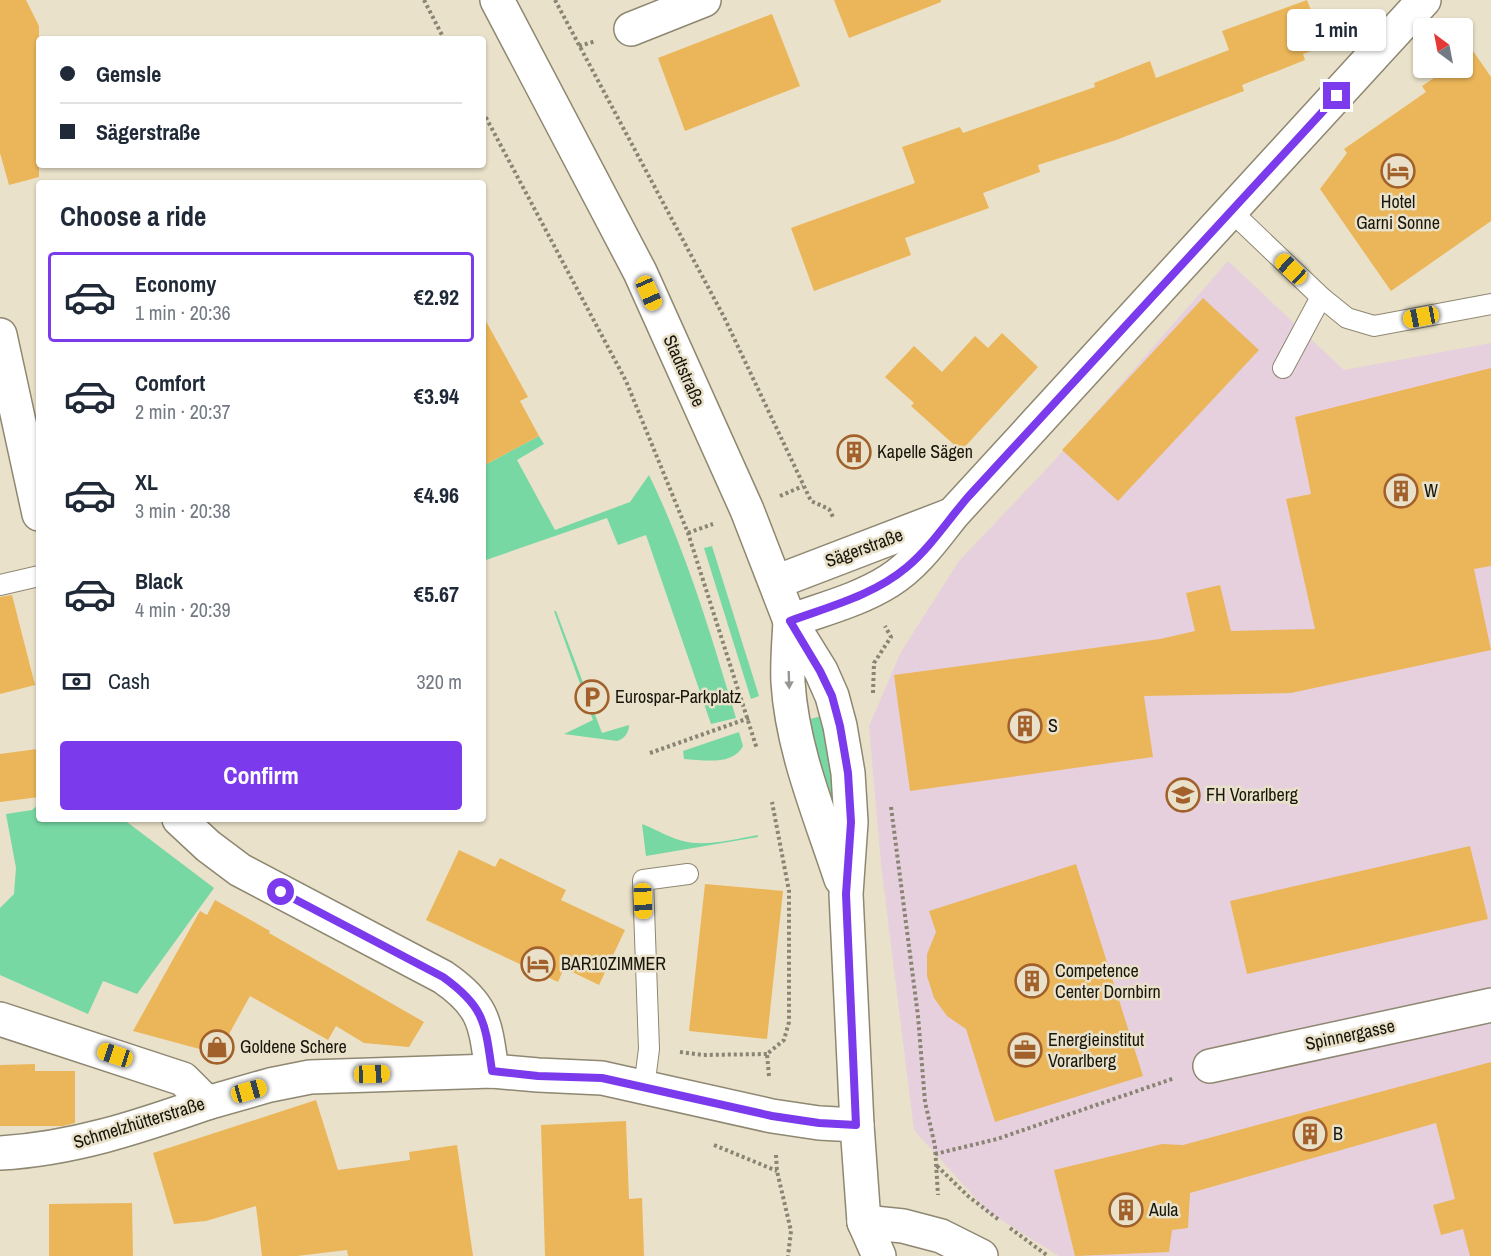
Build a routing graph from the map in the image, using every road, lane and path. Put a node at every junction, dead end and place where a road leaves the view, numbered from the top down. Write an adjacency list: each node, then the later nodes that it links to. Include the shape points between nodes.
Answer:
1 (424, 0): 7 (path)
2 (496, 0): 18 (street, Stadtstraße, via 640,272)
3 (555, 0): 15 (path, via 724,317 811,501)
4 (704, 0): 6 (street)
5 (1424, 0): 9 (street, Sägerstraße)
6 (631, 29)
7 (442, 36)
8 (486, 118): 23 (path, via 626,381 688,533)
9 (1231, 211): 10 (lane); 16 (street, Sägerstraße)
10 (1321, 297): 11 (lane, via 1347,318 1374,326); 13 (lane)
11 (1491, 304)
12 (0, 335): 14 (street)
13 (1283, 368)
14 (36, 500)
15 (829, 509)
16 (953, 514): 18 (street, Sägerstraße); 20 (street, Sägerstraße, via 909,566 890,580 869,592)
17 (36, 577): 19 (lane)
18 (776, 582): 20 (street, Stadtstraße)
19 (0, 585)
20 (790, 621): 30 (street, Stadtstraße, one-way to 30, via 788,681 799,749); 30 (street, Stadtstraße, via 832,696 840,726 851,822)
21 (891, 637): 22 (path, via 874,663)
22 (874, 700)
23 (748, 718): 24 (path); 25 (path)
24 (757, 750)
25 (650, 753)
26 (769, 793): 34 (path, via 789,891 789,1022 784,1040)
27 (891, 807): 42 (path, via 925,1102)
28 (181, 822): 36 (street, via 240,870 458,988 474,1004 486,1026)
29 (688, 874): 33 (lane, via 642,880)
30 (846, 894): 40 (street, Stadtstraße)
31 (1491, 1005): 35 (street, Spinnergasse)
32 (0, 1019): 38 (street, via 183,1078)
33 (649, 1049): 34 (path); 37 (lane)
34 (767, 1054): 39 (path)
35 (1210, 1066): 42 (path, via 997,1138)
36 (492, 1071): 37 (street, Schmelzhütterstraße, via 602,1078); 38 (street, Schmelzhütterstraße, via 310,1077)
37 (644, 1088): 39 (street, Schmelzhütterstraße)
38 (207, 1103): 41 (street, Schmelzhütterstraße, via 77,1144)
39 (772, 1116): 40 (street, Schmelzhütterstraße); 46 (path, via 777,1171 791,1231)
40 (856, 1125): 44 (street, Stadtstraße)
41 (0, 1153)
42 (935, 1154): 43 (path)
43 (936, 1165): 45 (path); 50 (path, via 968,1196)
44 (864, 1222): 45 (street, via 903,1226); 47 (street, Stadtstraße); 48 (street, Stadtstraße)
45 (941, 1236): 49 (street)
46 (788, 1256)
47 (855, 1256)
48 (879, 1256)
49 (981, 1256)
50 (1048, 1256)

